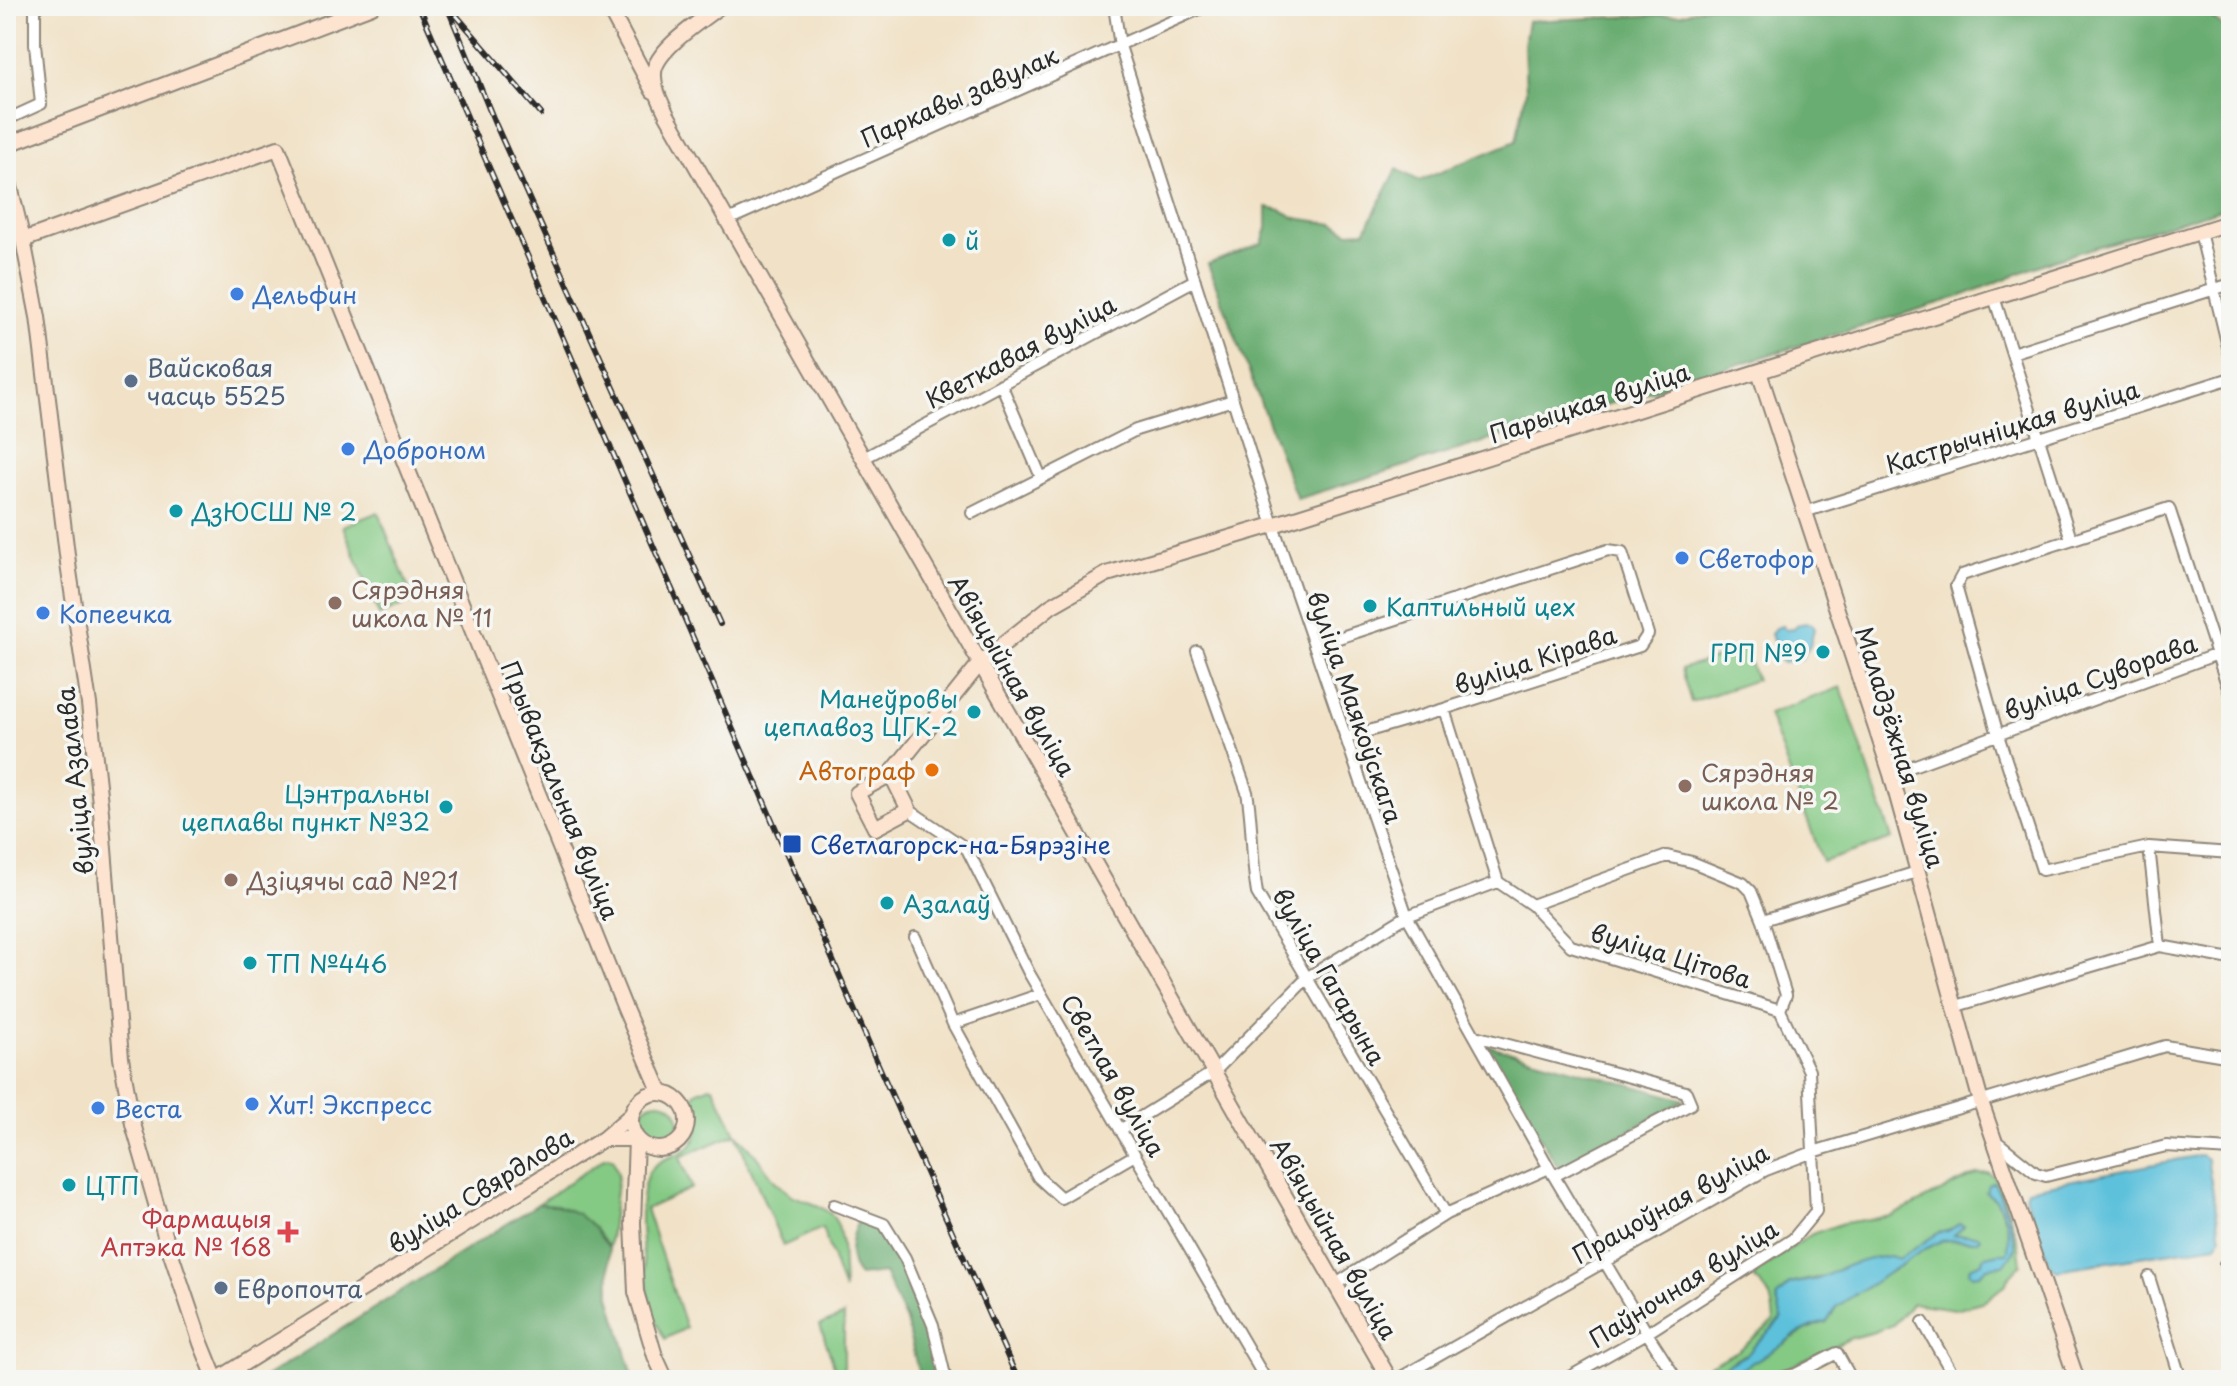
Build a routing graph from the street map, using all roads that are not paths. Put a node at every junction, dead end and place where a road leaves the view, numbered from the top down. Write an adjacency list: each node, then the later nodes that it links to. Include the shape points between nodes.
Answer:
1 (35, 6): 9 (street, via 41,104)
2 (372, 6): 10 (street)
3 (608, 6): 8 (street)
4 (720, 6): 8 (street, Авіяцыйная вуліца, via 661,54 653,71)
5 (1114, 6): 7 (street, вуліца Маякоўскага)
6 (1206, 6): 7 (street, Паркавы завулак)
7 (1120, 46): 12 (street, Паркавы завулак); 16 (street, вуліца Маякоўскага)
8 (667, 115): 12 (street, Авіяцыйная вуліца)
9 (6, 120)
10 (6, 145)
11 (6, 170): 15 (street, вуліца Азалава)
12 (728, 220): 27 (street, Авіяцыйная вуліца)
13 (2231, 222): 14 (street, Парыцкая вуліца)
14 (2200, 232): 18 (street); 19 (street, Парыцкая вуліца)
15 (23, 240): 63 (street, Прывакзальная вуліца, via 278,148); 86 (street, вуліца Азалава, via 38,317 89,704 121,1058 133,1124 167,1242)
16 (1195, 280): 24 (street, Кветкавая вуліца); 25 (street, вуліца Маякоўскага)
17 (2231, 284): 18 (street)
18 (2214, 289): 20 (street); 21 (street)
19 (1994, 297): 20 (street); 22 (street, Парыцкая вуліца)
20 (2012, 353): 26 (street)
21 (2231, 359)
22 (1759, 372): 29 (street, Маладзёжная вуліца); 31 (street, Парыцкая вуліца)
23 (2231, 378): 26 (street, Кастрычніцкая вуліца)
24 (1001, 384): 27 (street, Кветкавая вуліца); 28 (street)
25 (1233, 400): 28 (street, via 1136,430); 31 (street, вуліца Маякоўскага)
26 (2039, 439): 29 (street, Кастрычніцкая вуліца); 32 (street)
27 (864, 458): 37 (street, Авіяцыйная вуліца)
28 (1041, 477): 30 (street)
29 (1804, 512): 43 (street, Маладзёжная вуліца)
30 (972, 513)
31 (1273, 525): 33 (street, вуліца Маякоўскага); 37 (street, Парыцкая вуліца, via 1107,574 1051,606)
32 (2071, 539): 36 (street, via 2169,508); 40 (street, via 1962,575 1956,586)
33 (1314, 646): 39 (street, вуліца Кірава, via 1608,550 1622,552 1648,634 1640,646); 41 (street, вуліца Маякоўскага)
34 (2231, 649): 36 (street)
35 (1197, 651): 55 (street, вуліца Гагарына, via 1247,792 1257,893)
36 (2218, 654): 38 (street, вуліца Суворава); 40 (street, вуліца Суворава)
37 (981, 662): 42 (street, Парыцкая вуліца); 62 (street, Авіяцыйная вуліца)
38 (2231, 697)
39 (1444, 709): 41 (street, вуліца Кірава); 48 (street)
40 (1998, 735): 43 (street, вуліца Суворава); 45 (street, вуліца Суворава, via 2042,870)
41 (1345, 738): 50 (street, вуліца Маякоўскага)
42 (891, 774): 44 (street, Светлая вуліца); 44 (street, via 857,793 875,828)
43 (1891, 774): 47 (street, Маладзёжная вуліца)
44 (909, 810): 56 (street, Светлая вуліца, via 967,849)
45 (2149, 847): 46 (street, вуліца Суворава); 53 (street)
46 (2231, 853)
47 (1917, 872): 51 (street); 57 (street, Маладзёжная вуліца)
48 (1498, 882): 49 (street, вуліца Цітова); 50 (street)
49 (1532, 905): 51 (street, via 1667,856 1743,883); 58 (street, вуліца Цітова, via 1571,946)
50 (1407, 916): 55 (street); 60 (street, вуліца Маякоўскага)
51 (1763, 920): 58 (street, via 1786,995)
52 (915, 937): 59 (street)
53 (2160, 946): 54 (street); 57 (street)
54 (2231, 959)
55 (1308, 977): 62 (street); 77 (street, вуліца Гагарына)
56 (1041, 994): 59 (street); 66 (street, Светлая вуліца)
57 (1953, 1007): 64 (street, Маладзёжная вуліца)
58 (1780, 1010): 72 (street, via 1809,1071)
59 (953, 1024): 73 (street, via 1038,1177 1061,1198)
60 (1475, 1036): 74 (street, вуліца Маякоўскага); 74 (street, via 1686,1092 1691,1104)
61 (2231, 1057): 64 (street, Працоўная вуліца, via 2165,1046)
62 (1215, 1071): 66 (street); 81 (street, Авіяцыйная вуліца)
63 (661, 1093): 65 (street, via 639,1101); 70 (street, via 676,1098 688,1119 679,1142)
64 (1981, 1102): 67 (street, Маладзёжная вуліца); 72 (street, Працоўная вуліца)
65 (631, 1115): 68 (street, вуліца Свярдлова); 69 (street)
66 (1120, 1130): 73 (street, Светлая вуліца)
67 (1992, 1138): 71 (street, via 2046,1176 2166,1146); 95 (street, Маладзёжная вуліца)
68 (603, 1139): 69 (street, вуліца Свярдлова); 86 (street, вуліца Свярдлова)
69 (636, 1139): 70 (street, via 649,1148); 75 (street)
70 (665, 1149): 75 (street, via 643,1165)
71 (2231, 1150)
72 (1813, 1152): 78 (street, Працоўная вуліца, via 1766,1170); 84 (street, Паўночная вуліца, via 1816,1211 1793,1239)
73 (1135, 1155): 89 (street, Светлая вуліца)
74 (1552, 1172): 77 (street); 78 (street, вуліца Маякоўскага)
75 (634, 1189): 87 (street, via 636,1292)
76 (834, 1205): 88 (street, via 884,1224 905,1258 933,1325)
77 (1446, 1214): 81 (street)
78 (1605, 1261): 84 (street, вуліца Маякоўскага); 90 (street, Працоўная вуліца)
79 (2225, 1264): 82 (street)
80 (2149, 1277): 96 (street)
81 (1336, 1284): 90 (street, Авіяцыйная вуліца)
82 (2231, 1286)
83 (1923, 1322): 94 (street)
84 (1647, 1333): 85 (street, вуліца Маякоўскага); 91 (street, Паўночная вуліца)
85 (1674, 1376)
86 (216, 1380)
87 (666, 1380)
88 (946, 1380)
89 (1266, 1380)
90 (1393, 1380)
91 (1564, 1380)
92 (1773, 1380): 93 (street, via 1837,1353)
93 (1852, 1380)
94 (1956, 1380)
95 (2077, 1380)
96 (2181, 1380)

